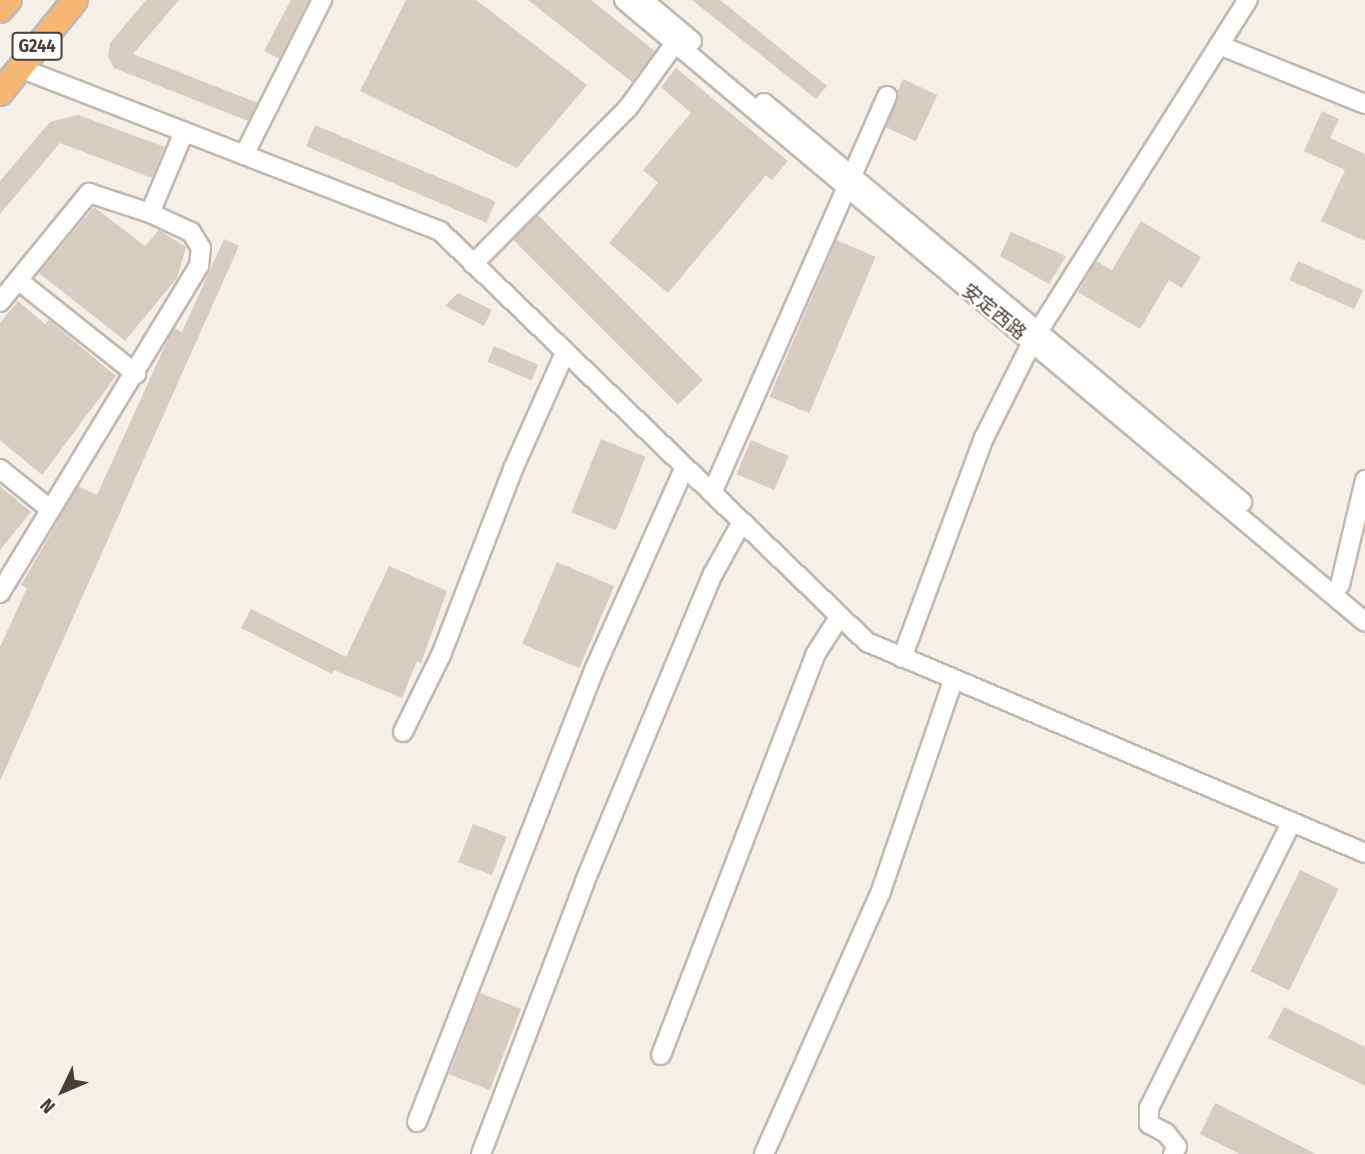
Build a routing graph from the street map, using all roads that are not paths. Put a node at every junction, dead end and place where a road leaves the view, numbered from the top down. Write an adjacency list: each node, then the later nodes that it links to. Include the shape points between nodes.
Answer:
1 (9, 0): 7 (highway, G244)
2 (75, 0): 10 (highway, G244)
3 (322, 0): 15 (street)
4 (624, 0): 8 (street, 安定西路)
5 (643, 0): 16 (street, 安定西路)
6 (1248, 0): 9 (street)
7 (0, 10)
8 (675, 43): 16 (street, 安定西路); 18 (street, via 628,108)
9 (1219, 45): 13 (street); 21 (street)
10 (20, 68): 11 (highway, G244); 14 (street)
11 (0, 93)
12 (887, 96): 16 (street)
13 (1365, 104)
14 (184, 132): 15 (street); 17 (street)
15 (244, 155): 18 (street, via 440,231)
16 (847, 181): 21 (street, 安定西路); 27 (street)
17 (150, 213): 19 (street, via 89,192); 23 (street, via 191,232 202,257)
18 (473, 264): 22 (street)
19 (18, 279): 20 (street); 23 (street)
20 (0, 302)
21 (1035, 338): 30 (street, 安定西路); 34 (street, 安定西路); 35 (street, via 984,438)
22 (565, 353): 24 (street); 37 (street, via 513,469 441,655)
23 (136, 374): 28 (street)
24 (685, 467): 27 (street); 41 (street, via 590,681)
25 (0, 469): 28 (street)
26 (1365, 480): 30 (street)
27 (712, 493): 29 (street)
28 (51, 510): 31 (street)
29 (742, 522): 33 (street); 42 (street, via 713,574 590,868)
30 (1340, 585): 32 (street, 安定西路)
31 (0, 593)
32 (1365, 606)
33 (840, 616): 35 (street, via 867,642); 40 (street, via 815,655)
34 (1365, 622)
35 (902, 658): 36 (street)
36 (953, 681): 38 (street); 43 (street, via 880,894)
37 (403, 732)
38 (1291, 823): 39 (street); 44 (street, via 1149,1108 1149,1124 1166,1133 1177,1147)
39 (1365, 853)
40 (661, 1055)
41 (416, 1122)
42 (481, 1154)
43 (764, 1154)
44 (1173, 1154)

